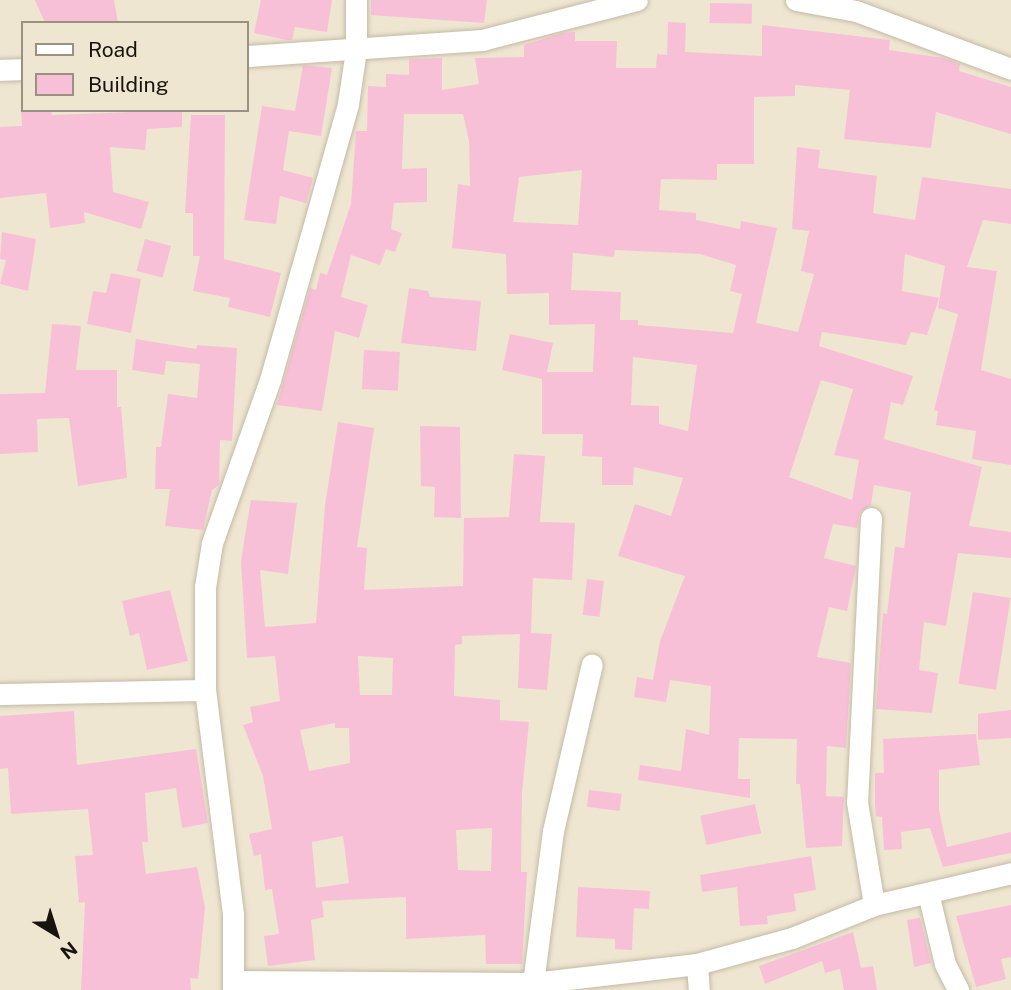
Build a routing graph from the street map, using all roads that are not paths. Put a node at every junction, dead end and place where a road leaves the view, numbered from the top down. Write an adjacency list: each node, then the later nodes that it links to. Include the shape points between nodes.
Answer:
1 (356, 0): 4 (street)
2 (637, 0): 4 (street, via 482,40)
3 (796, 0): 6 (street, via 856,11)
4 (356, 50): 5 (street); 11 (street, via 348,104 270,380 212,543 202,626)
5 (248, 56)
6 (1011, 68)
7 (21, 69): 8 (street)
8 (0, 70)
9 (872, 518): 15 (street, via 857,802)
10 (592, 664): 17 (street, via 553,831)
11 (205, 690): 12 (street); 18 (street, via 233,914)
12 (0, 694)
13 (1011, 873): 14 (street)
14 (928, 893): 15 (street); 20 (street, via 945,964)
15 (874, 905): 16 (street, via 792,937)
16 (697, 964): 17 (street); 19 (street)
17 (533, 983): 18 (street)
18 (233, 986)
19 (699, 990)
20 (958, 990)

